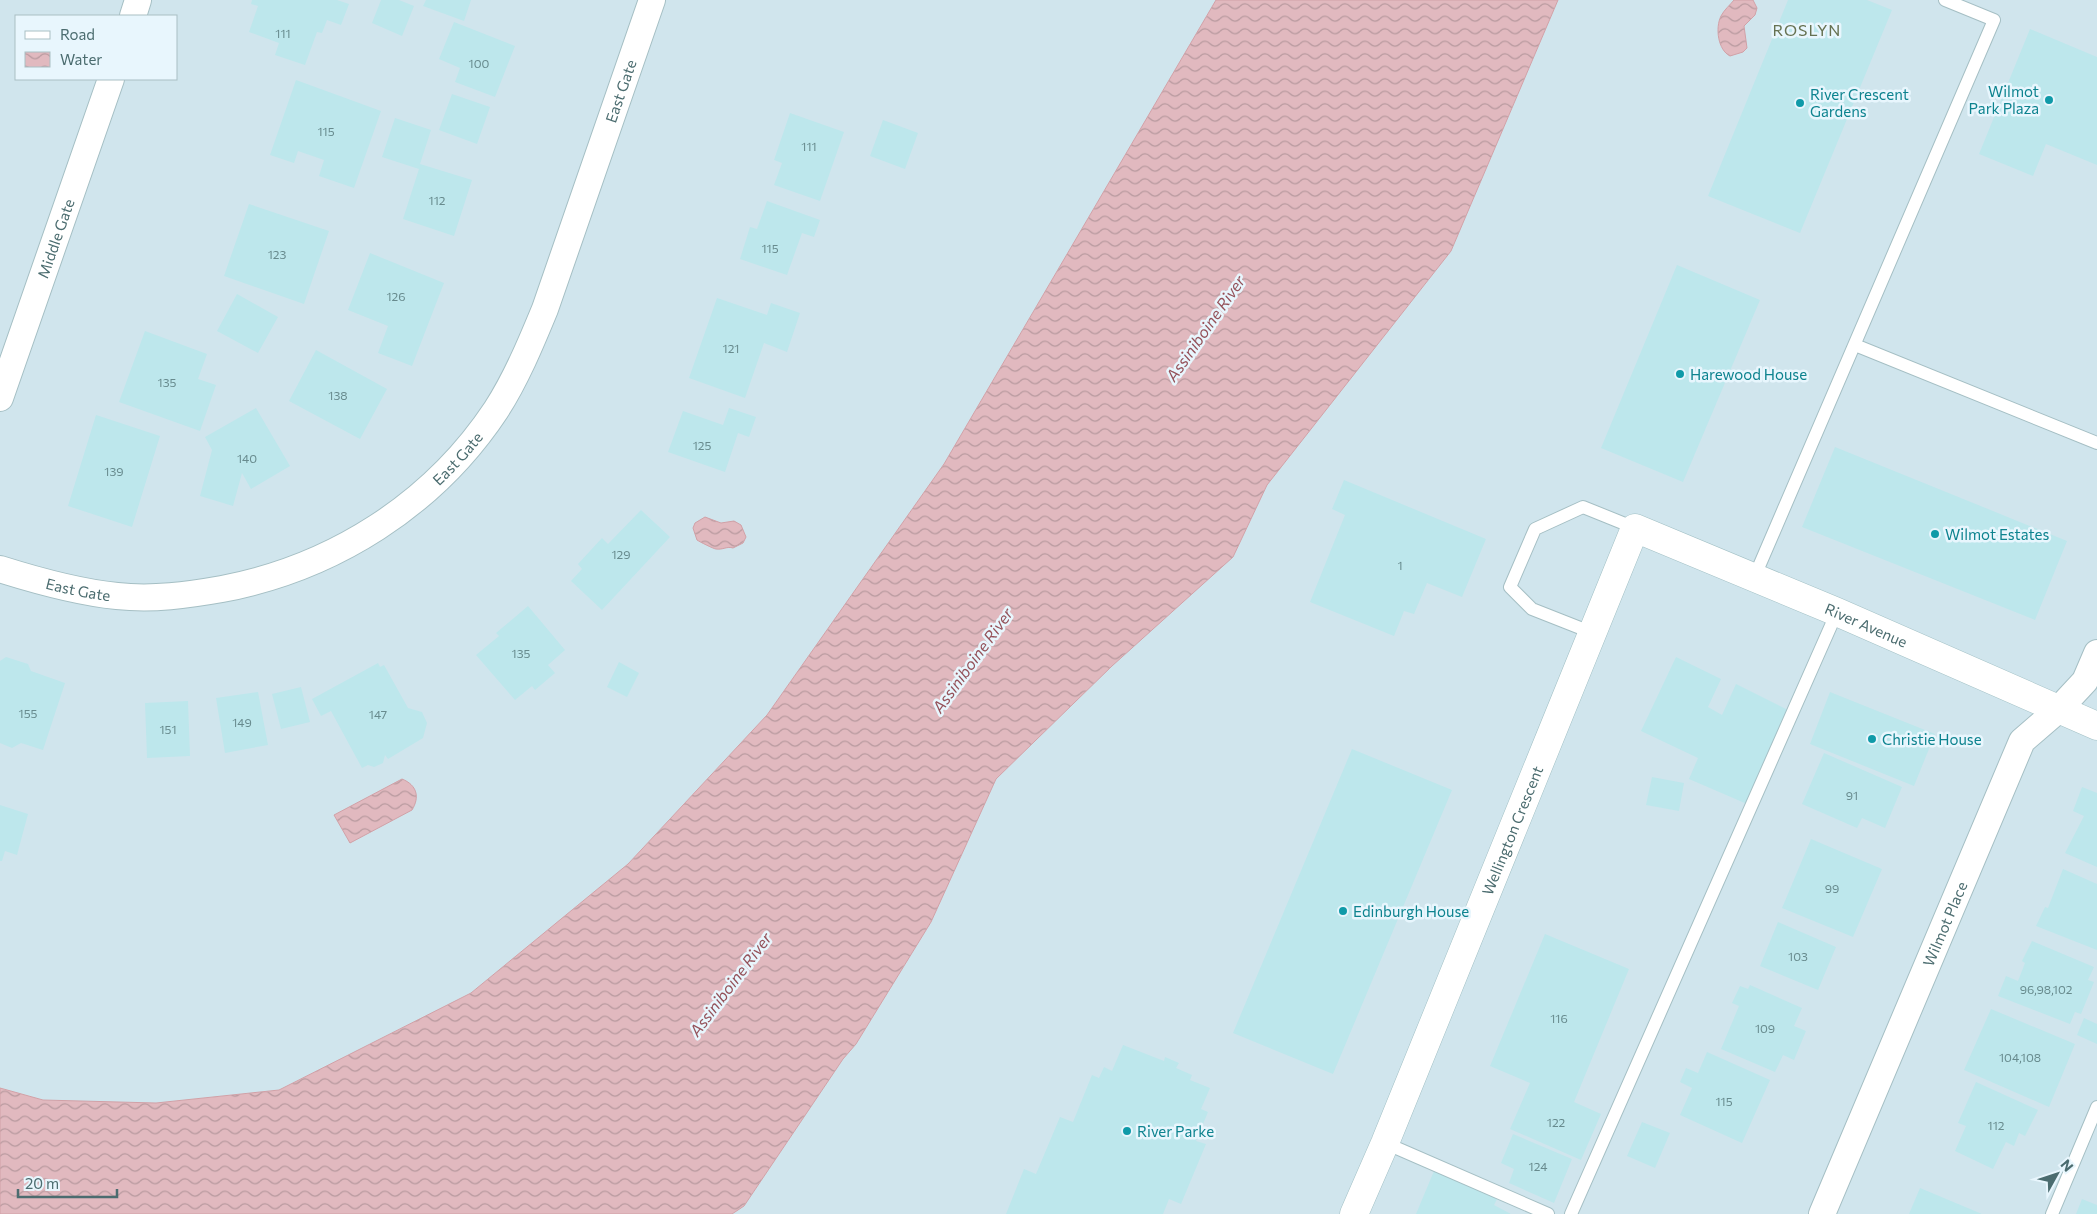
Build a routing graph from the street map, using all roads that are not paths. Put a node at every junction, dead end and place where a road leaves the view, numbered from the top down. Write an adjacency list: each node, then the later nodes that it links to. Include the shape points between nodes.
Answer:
1 (138, 0): 4 (street)
2 (652, 0): 10 (street, East Gate, via 526,355 482,429 451,467 422,493 388,520 326,557 269,578 203,593 154,598 119,596 56,585)
3 (1946, 0): 6 (lane, via 1994,20)
4 (133, 15)
5 (111, 80): 7 (street, Middle Gate)
6 (1855, 345): 8 (lane); 11 (lane)
7 (0, 398)
8 (2097, 443)
9 (1635, 528): 11 (street, River Avenue); 13 (street, Wellington Crescent); 13 (lane, via 1583,507 1535,529 1510,587 1532,609)
10 (0, 569)
11 (1754, 578): 12 (street, River Avenue)
12 (1837, 612): 15 (street, River Avenue); 21 (lane)
13 (1593, 633): 18 (street, Wellington Crescent)
14 (2097, 653): 15 (street, Wilmot Place, via 2085,681)
15 (2058, 710): 16 (street, River Avenue); 22 (street, Wilmot Place, via 2022,741)
16 (2097, 726)
17 (2097, 1107): 23 (lane)
18 (1385, 1143): 19 (street, Wellington Crescent); 20 (lane)
19 (1354, 1214)
20 (1548, 1214)
21 (1571, 1214)
22 (1822, 1214)
23 (2052, 1214)

